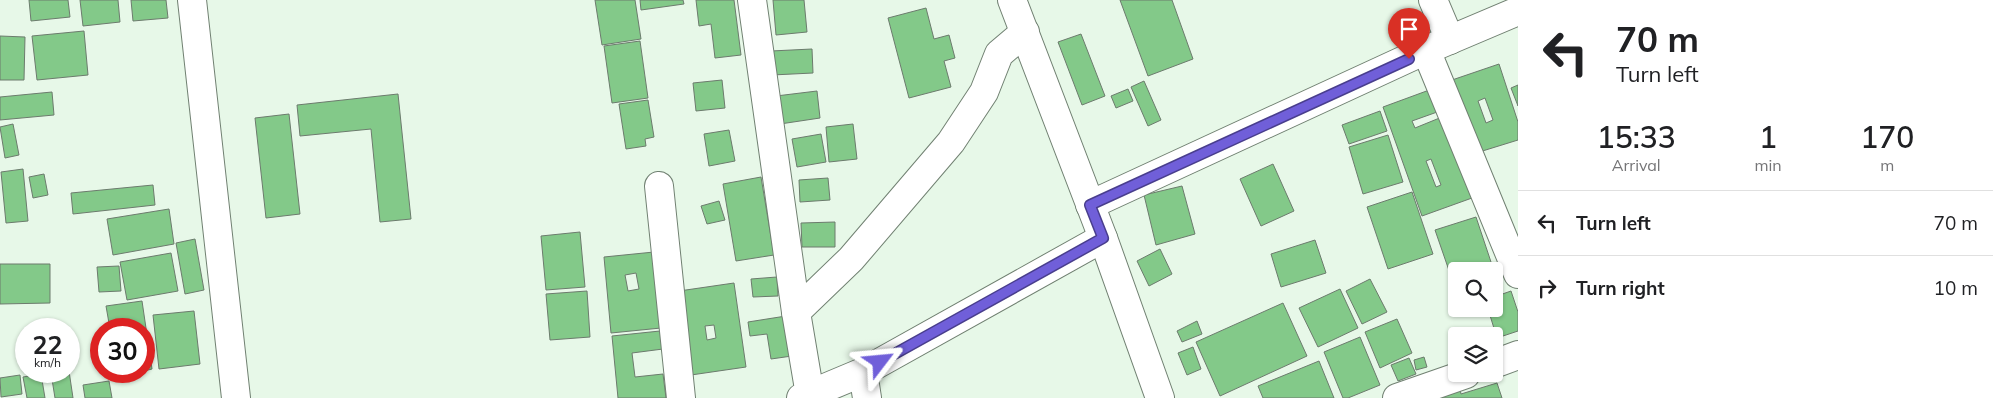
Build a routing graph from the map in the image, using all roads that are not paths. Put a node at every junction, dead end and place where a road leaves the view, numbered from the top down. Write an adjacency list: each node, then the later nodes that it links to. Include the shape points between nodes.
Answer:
1 (192, 0): 18 (street)
2 (752, 0): 12 (street)
3 (1012, 0): 6 (street)
4 (1433, 0): 7 (street)
5 (1518, 11): 7 (street)
6 (1025, 32): 9 (street); 12 (street, via 1000,54 984,92 951,142 851,259)
7 (1438, 45): 9 (street); 11 (street)
8 (659, 186): 19 (street)
9 (1090, 205): 10 (street)
10 (1103, 238): 16 (street); 20 (street)
11 (1518, 274)
12 (796, 312): 17 (street)
13 (1518, 355): 14 (street)
14 (1503, 361)
15 (1448, 380): 21 (street)
16 (865, 385): 17 (street)
17 (806, 396)
18 (236, 398)
19 (681, 398)
20 (1160, 398)
21 (1398, 398)

